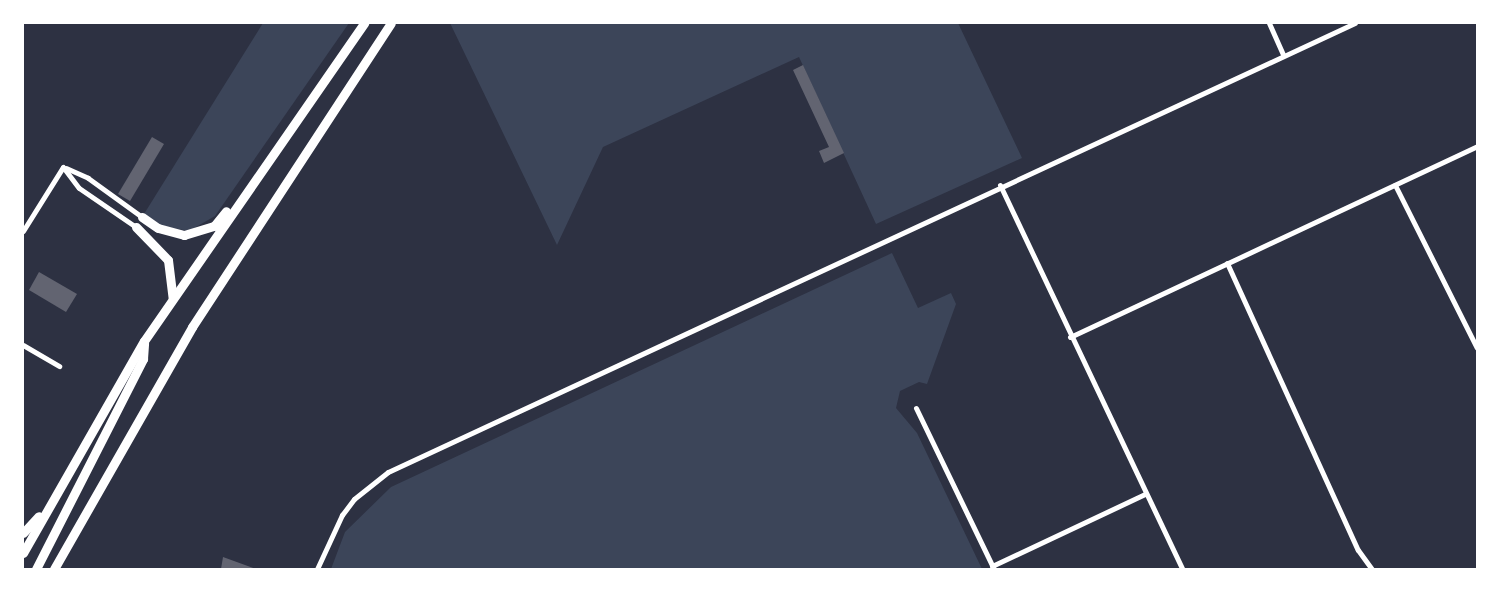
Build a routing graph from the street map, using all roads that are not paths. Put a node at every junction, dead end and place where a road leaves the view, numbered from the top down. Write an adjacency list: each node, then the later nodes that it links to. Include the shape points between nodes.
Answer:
1 (364, 23): 8 (main road)
2 (391, 23): 25 (main road, via 192,327)
3 (1269, 23): 5 (street)
4 (1355, 23): 5 (street)
5 (1283, 55): 9 (street)
6 (1477, 146): 10 (street)
7 (63, 167): 11 (street, via 88,178); 12 (street, via 79,188); 13 (street)
8 (251, 184): 11 (main road, via 214,226 199,233 179,236); 15 (main road)
9 (1000, 185): 16 (street); 31 (street, via 388,472 342,515)
10 (1395, 185): 14 (street); 19 (street)
11 (142, 217)
12 (136, 226): 15 (main road, via 168,260)
13 (23, 231)
14 (1227, 263): 16 (street); 33 (street, via 1358,550)
15 (173, 298): 17 (main road)
16 (1069, 337): 22 (street)
17 (144, 341): 23 (main road); 28 (main road, via 143,359)
18 (23, 345): 20 (street)
19 (1477, 348)
20 (59, 366)
21 (916, 408): 27 (street)
22 (1145, 494): 27 (street); 32 (street)
23 (47, 507): 24 (main road); 26 (main road)
24 (23, 533)
25 (71, 537): 29 (main road); 30 (main road)
26 (23, 553)
27 (993, 568)
28 (36, 569)
29 (54, 569)
30 (62, 569)
31 (317, 569)
32 (1182, 569)
33 (1373, 569)

